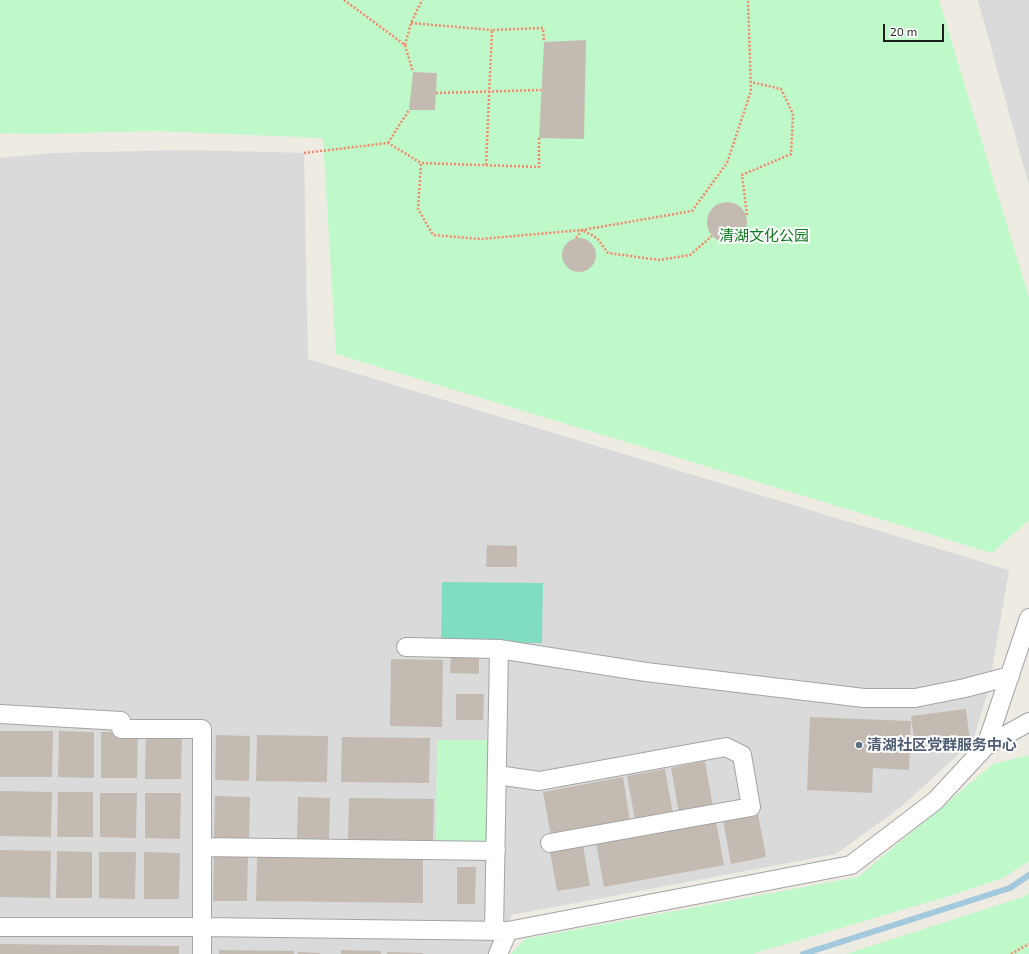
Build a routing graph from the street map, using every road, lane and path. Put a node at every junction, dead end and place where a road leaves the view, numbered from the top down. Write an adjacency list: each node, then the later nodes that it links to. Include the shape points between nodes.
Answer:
1 (344, 0): 7 (path)
2 (422, 0): 4 (path)
3 (748, 0): 9 (path)
4 (411, 23): 5 (path); 7 (path)
5 (492, 30): 6 (path, via 542,28); 12 (path)
6 (544, 42)
7 (405, 45): 8 (path)
8 (413, 72)
9 (751, 82): 19 (path, via 781,89 793,114 791,154 742,175); 20 (path, via 752,91 727,163 692,211)
10 (541, 90): 12 (path)
11 (436, 93): 12 (path)
12 (489, 93): 18 (path)
13 (409, 110): 15 (path)
14 (538, 138): 18 (path, via 539,167)
15 (388, 143): 16 (path); 17 (path)
16 (304, 153)
17 (421, 163): 18 (path); 20 (path, via 418,209 433,235 481,239)
18 (486, 165)
19 (747, 215)
20 (582, 230): 21 (path, via 597,238 608,253 659,260 690,255); 22 (path)
21 (712, 236)
22 (576, 238)
23 (1029, 618): 26 (street)
24 (406, 647): 25 (street)
25 (499, 649): 26 (street, via 646,672 864,698 915,698); 30 (street)
26 (1010, 676): 29 (street)
27 (0, 714): 32 (street, via 121,721 121,729 202,729)
28 (1029, 722): 29 (street)
29 (986, 746): 36 (street, via 935,801 851,865)
30 (497, 775): 31 (street, via 539,781 726,747 742,755 751,807); 33 (street)
31 (550, 843)
32 (202, 847): 33 (street); 34 (street)
33 (496, 851): 36 (street)
34 (202, 926): 35 (street); 36 (street); 38 (street)
35 (0, 927)
36 (501, 931): 39 (street)
37 (1029, 944): 40 (path)
38 (202, 954)
39 (498, 954)
40 (1011, 954)

